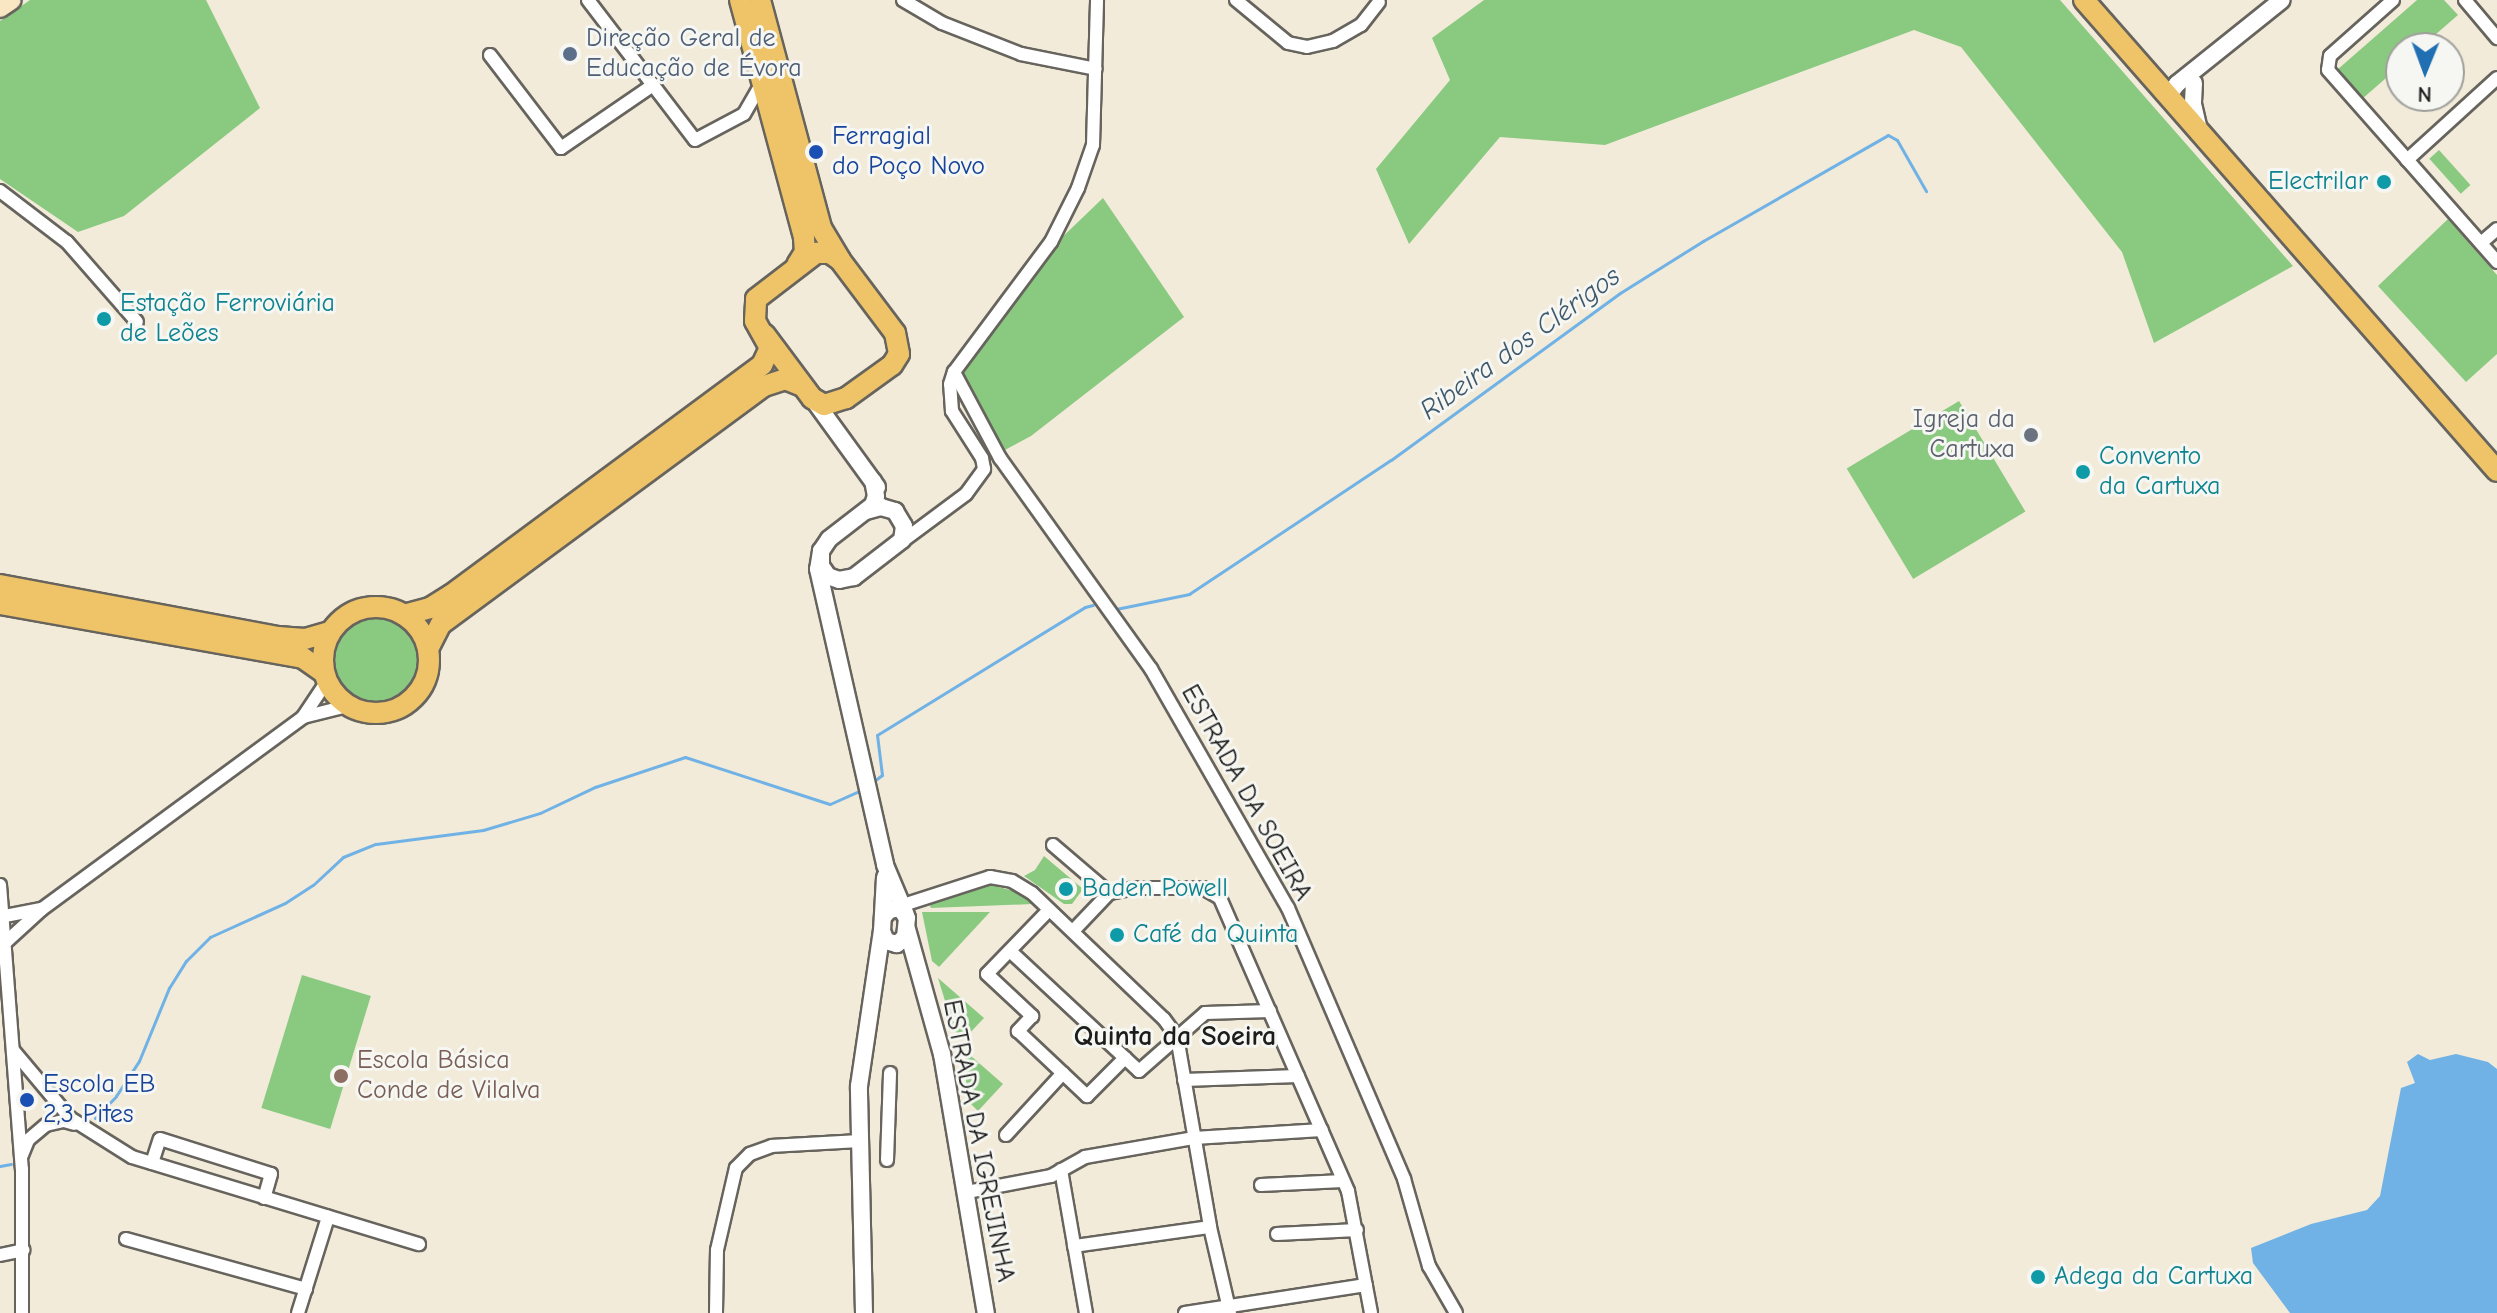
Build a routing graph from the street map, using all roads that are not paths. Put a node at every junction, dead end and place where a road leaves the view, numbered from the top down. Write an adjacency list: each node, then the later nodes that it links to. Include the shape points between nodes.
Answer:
1 (12, 0): 13 (main road)
2 (588, 0): 21 (street)
3 (740, 0): 20 (main road)
4 (760, 0): 30 (main road, via 821,228)
5 (903, 0): 16 (street, via 942,23 1021,54)
6 (1097, 0): 16 (street)
7 (1236, 0): 12 (street, via 1288,43 1307,47 1333,41 1361,25)
8 (2084, 0): 17 (main road)
9 (2282, 0): 19 (street)
10 (2393, 0): 26 (street, via 2330,56 2327,65)
11 (2465, 0): 14 (street)
12 (1379, 2)
13 (0, 8)
14 (2497, 38)
15 (490, 55): 21 (street, via 561,148)
16 (1096, 69): 35 (street, via 1093,145 1078,188 1051,242)
17 (2146, 71): 19 (street); 22 (main road)
18 (2497, 78): 26 (street)
19 (2191, 79): 22 (street, via 2185,92); 25 (street)
20 (763, 82): 23 (street); 24 (main road)
21 (653, 85): 23 (street, via 695,140)
22 (2168, 96): 25 (main road)
23 (744, 114): 24 (street)
24 (773, 121): 32 (main road, via 805,244)
25 (2199, 131): 39 (main road)
26 (2407, 160): 29 (street)
27 (0, 191): 33 (street, via 67,242)
28 (2497, 229): 29 (street)
29 (2481, 243): 31 (street)
30 (840, 260): 32 (main road, via 823,252); 37 (main road, via 895,333 899,349 892,365)
31 (2497, 262)
32 (796, 267): 34 (main road, via 756,299 753,310)
33 (137, 322)
34 (761, 330): 36 (main road); 50 (main road, via 770,348 762,365 451,595)
35 (954, 372): 43 (street, via 952,411 984,469 966,494); 112 (street, ESTRADA DA SOEIRA, via 1000,458 1151,669 1288,908 1404,1179 1425,1256)
36 (807, 392): 37 (main road, via 828,405); 38 (street); 52 (main road, via 785,379 764,386 441,624)
37 (846, 398): 38 (street, via 835,415)
38 (840, 436): 40 (street)
39 (2497, 471)
40 (873, 481): 41 (street, via 875,499); 42 (street)
41 (866, 511): 42 (street, via 881,507); 45 (street)
42 (898, 514): 43 (street, via 914,525); 44 (street, via 903,537)
43 (931, 520): 44 (street)
44 (896, 546): 46 (street)
45 (821, 551): 46 (street, via 821,566 828,576); 49 (street, via 818,569)
46 (854, 577): 49 (street, via 833,591)
47 (0, 585): 51 (main road, via 278,637 305,639)
48 (0, 604): 53 (main road, via 303,658)
49 (829, 609): 62 (street)
50 (404, 615): 51 (main road, via 364,608); 52 (main road)
51 (330, 632): 53 (main road, via 323,651)
52 (428, 649): 54 (main road, via 425,679 407,704 377,713)
53 (325, 677): 54 (main road); 55 (street)
54 (347, 706): 55 (street)
55 (303, 717): 59 (street)
56 (1053, 845): 58 (street)
57 (0, 885): 61 (street)
58 (1109, 893): 63 (street); 69 (street, via 1135,888 1213,891)
59 (42, 909): 61 (street); 64 (street)
60 (1049, 910): 62 (street, via 1012,881 990,877); 63 (street); 66 (street)
61 (5, 916): 64 (street)
62 (896, 917): 65 (street, via 886,941); 67 (street); 68 (street, ESTRADA DA IGREJINHA)
63 (1073, 931): 70 (street, via 1148,1001)
64 (7, 941): 71 (street)
65 (896, 944): 67 (street); 68 (street)
66 (1010, 951): 72 (street); 74 (street, via 987,974 1032,1016 1018,1031)
67 (879, 969): 77 (street, via 862,1053)
68 (921, 978): 90 (street, ESTRADA DA IGREJINHA, via 942,1054)
69 (1270, 1011): 70 (street, via 1205,1013); 75 (street)
70 (1177, 1037): 72 (street, via 1139,1071); 76 (street)
71 (13, 1050): 79 (street); 84 (street)
72 (1125, 1058): 74 (street, via 1087,1096)
73 (890, 1073): 78 (street)
74 (1063, 1073): 81 (street)
75 (1298, 1076): 76 (street); 80 (street)
76 (1184, 1080): 82 (street)
77 (858, 1119): 78 (street); 83 (street)
78 (887, 1119): 85 (street)
79 (78, 1125): 84 (street, via 46,1125 28,1140); 86 (street)
80 (1322, 1130): 82 (street); 88 (street)
81 (1006, 1135)
82 (1194, 1138): 87 (street, via 1085,1157); 93 (street)
83 (858, 1141): 106 (street, via 772,1146 750,1154 736,1168 717,1250); 107 (street)
84 (21, 1156): 99 (street)
85 (887, 1160)
86 (152, 1163): 91 (street); 91 (street, via 160,1139 257,1169 271,1174)
87 (1061, 1170): 90 (street, via 1036,1180); 98 (street)
88 (1343, 1181): 89 (street); 94 (street)
89 (1261, 1185)
90 (967, 1192): 108 (street, ESTRADA DA IGREJINHA)
91 (264, 1198): 92 (street)
92 (328, 1217): 97 (street); 102 (street)
93 (1210, 1227): 98 (street); 103 (street)
94 (1357, 1230): 95 (street); 101 (street)
95 (1277, 1234)
96 (126, 1239): 102 (street)
97 (419, 1244)
98 (1074, 1246): 109 (street)
99 (23, 1250): 100 (street); 104 (street)
100 (0, 1255)
101 (1366, 1285): 103 (street); 111 (street)
102 (306, 1289): 105 (street)
103 (1229, 1310): 110 (street)
104 (22, 1313)
105 (298, 1313)
106 (716, 1313)
107 (864, 1313)
108 (986, 1313)
109 (1086, 1313)
110 (1185, 1313)
111 (1371, 1313)
112 (1456, 1313)

